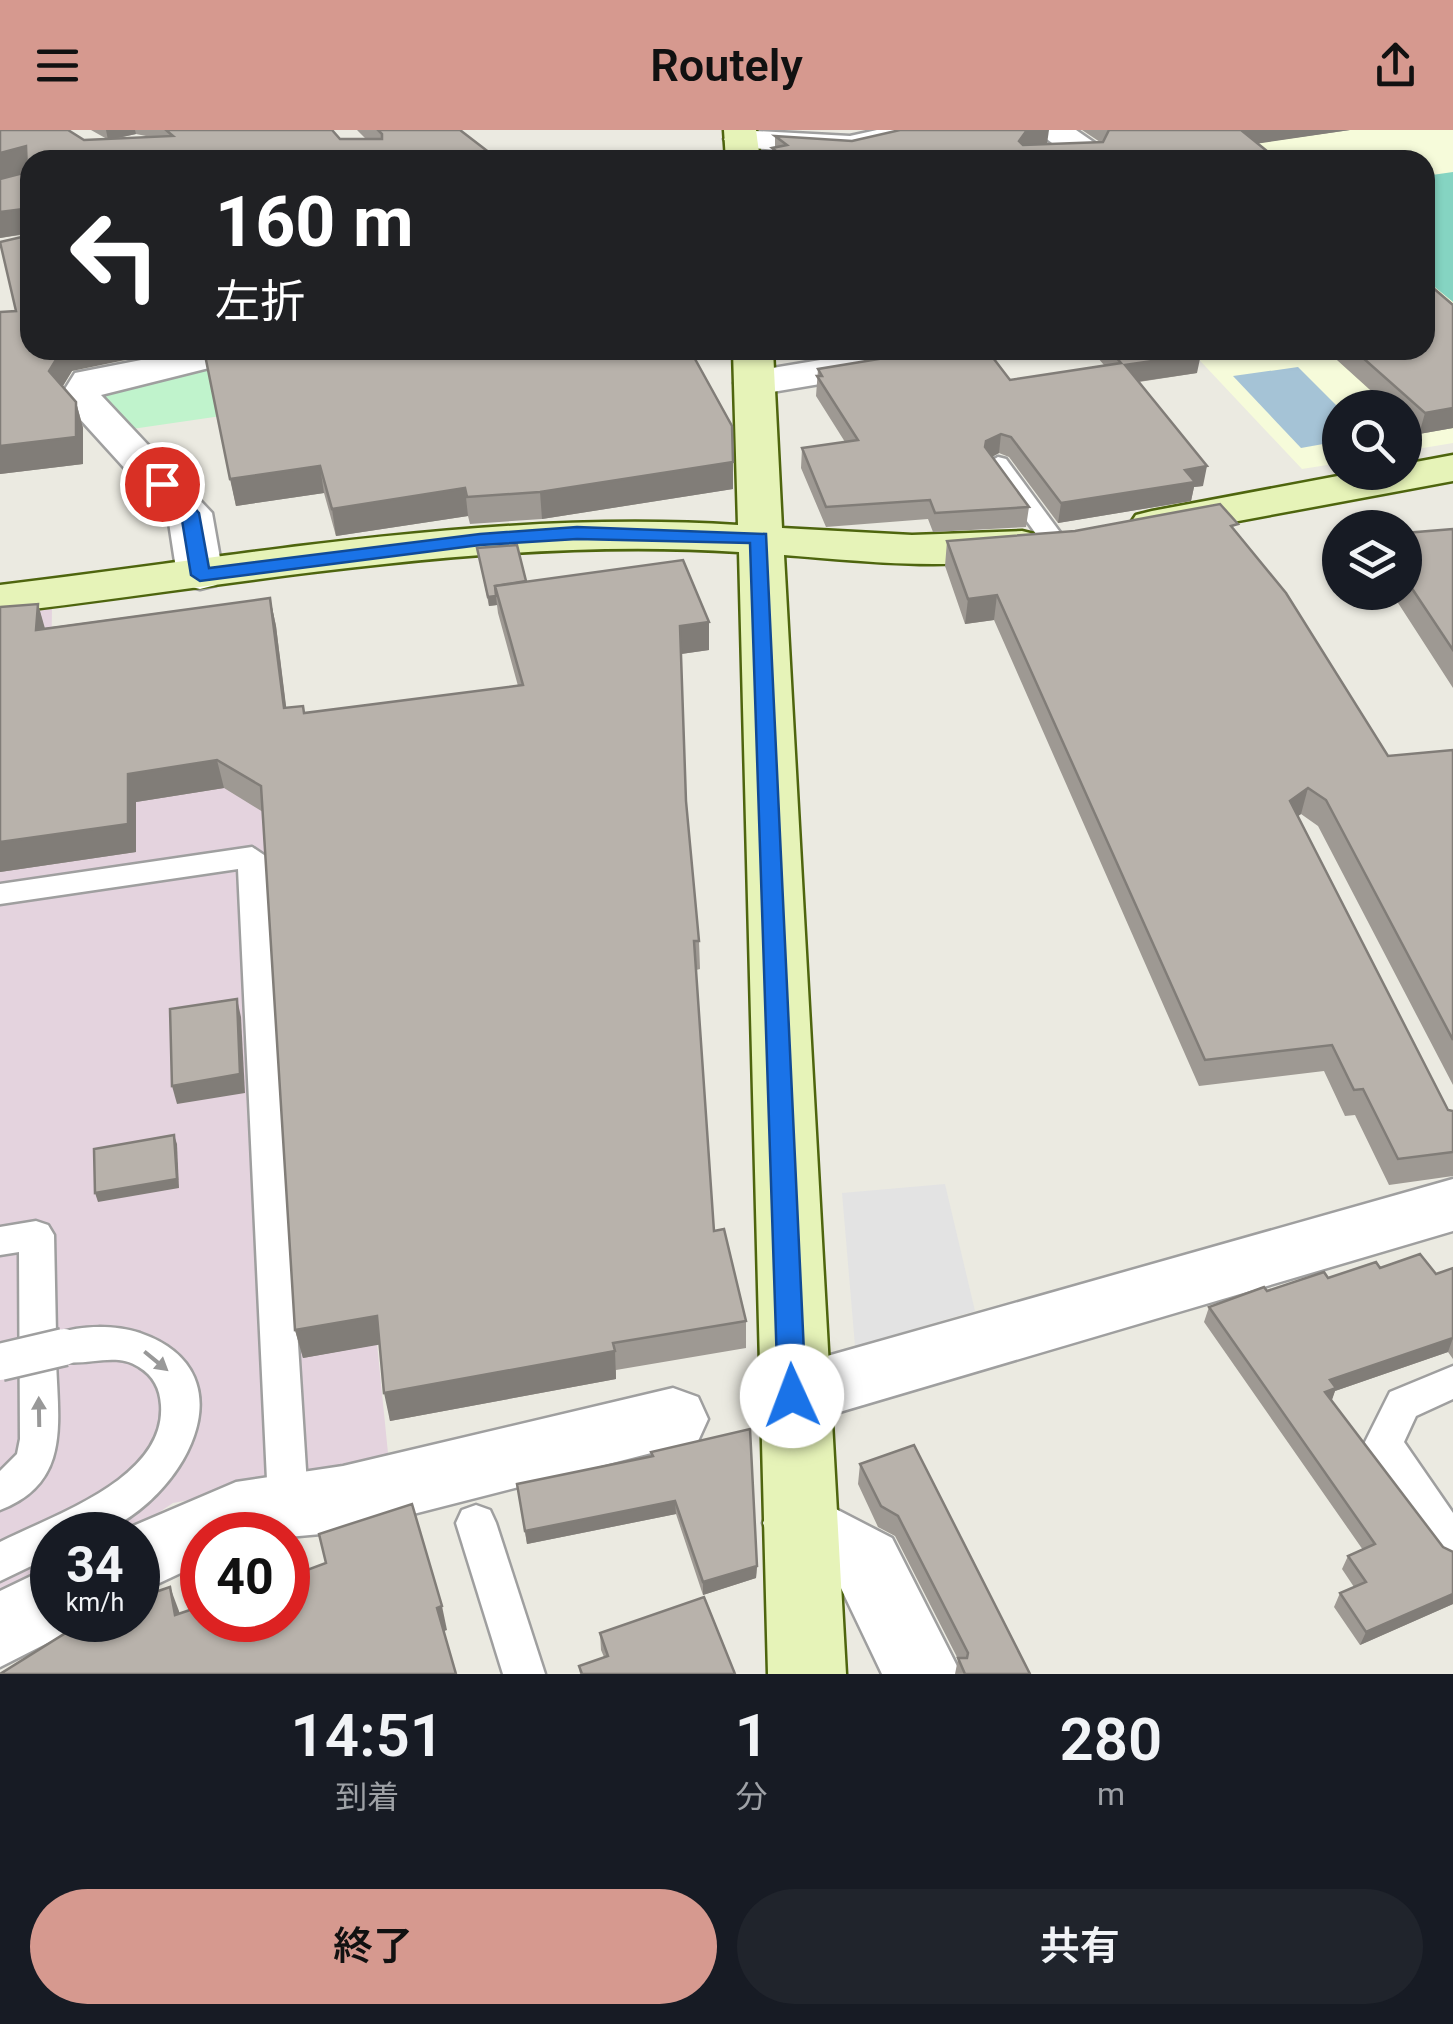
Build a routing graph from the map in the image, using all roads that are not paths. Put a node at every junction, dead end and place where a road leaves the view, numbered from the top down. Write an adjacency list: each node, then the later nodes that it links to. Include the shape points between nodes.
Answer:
1 (922, 130): 5 (street)
2 (1051, 130): 6 (street)
3 (742, 138): 4 (street)
4 (849, 150)
5 (872, 150)
6 (1088, 150)
7 (202, 360): 14 (street, via 89,382 80,397 190,513)
8 (835, 360): 9 (street)
9 (754, 367): 13 (street)
10 (998, 464): 12 (lane)
11 (1453, 468): 12 (street)
12 (1084, 536): 13 (street, via 974,549)
13 (759, 538): 14 (street, via 650,532 538,536); 22 (street)
14 (200, 575): 15 (street)
15 (0, 599)
16 (0, 894): 25 (lane, via 252,857)
17 (1448, 1213): 22 (street)
18 (0, 1241): 19 (lane, via 36,1234)
19 (51, 1350): 20 (lane, bridge); 24 (lane, one-way to 19, via 23,1478 38,1450); 26 (lane, one-way to 26, via 120,1344 150,1354 175,1382 182,1420 173,1448 148,1479)
20 (0, 1362)
21 (1453, 1382): 29 (lane, via 1403,1404 1383,1444)
22 (792, 1396): 27 (street)
23 (674, 1420): 25 (street, via 343,1499)
24 (0, 1492)
25 (288, 1501): 31 (street, via 236,1511)
26 (102, 1512)
27 (799, 1522): 36 (street); 37 (street, via 866,1562)
28 (476, 1523): 35 (lane)
29 (1453, 1546)
30 (30, 1548): 32 (lane)
31 (160, 1548)
32 (0, 1562)
33 (30, 1614): 34 (street)
34 (0, 1631)
35 (524, 1674)
36 (807, 1674)
37 (922, 1674)

